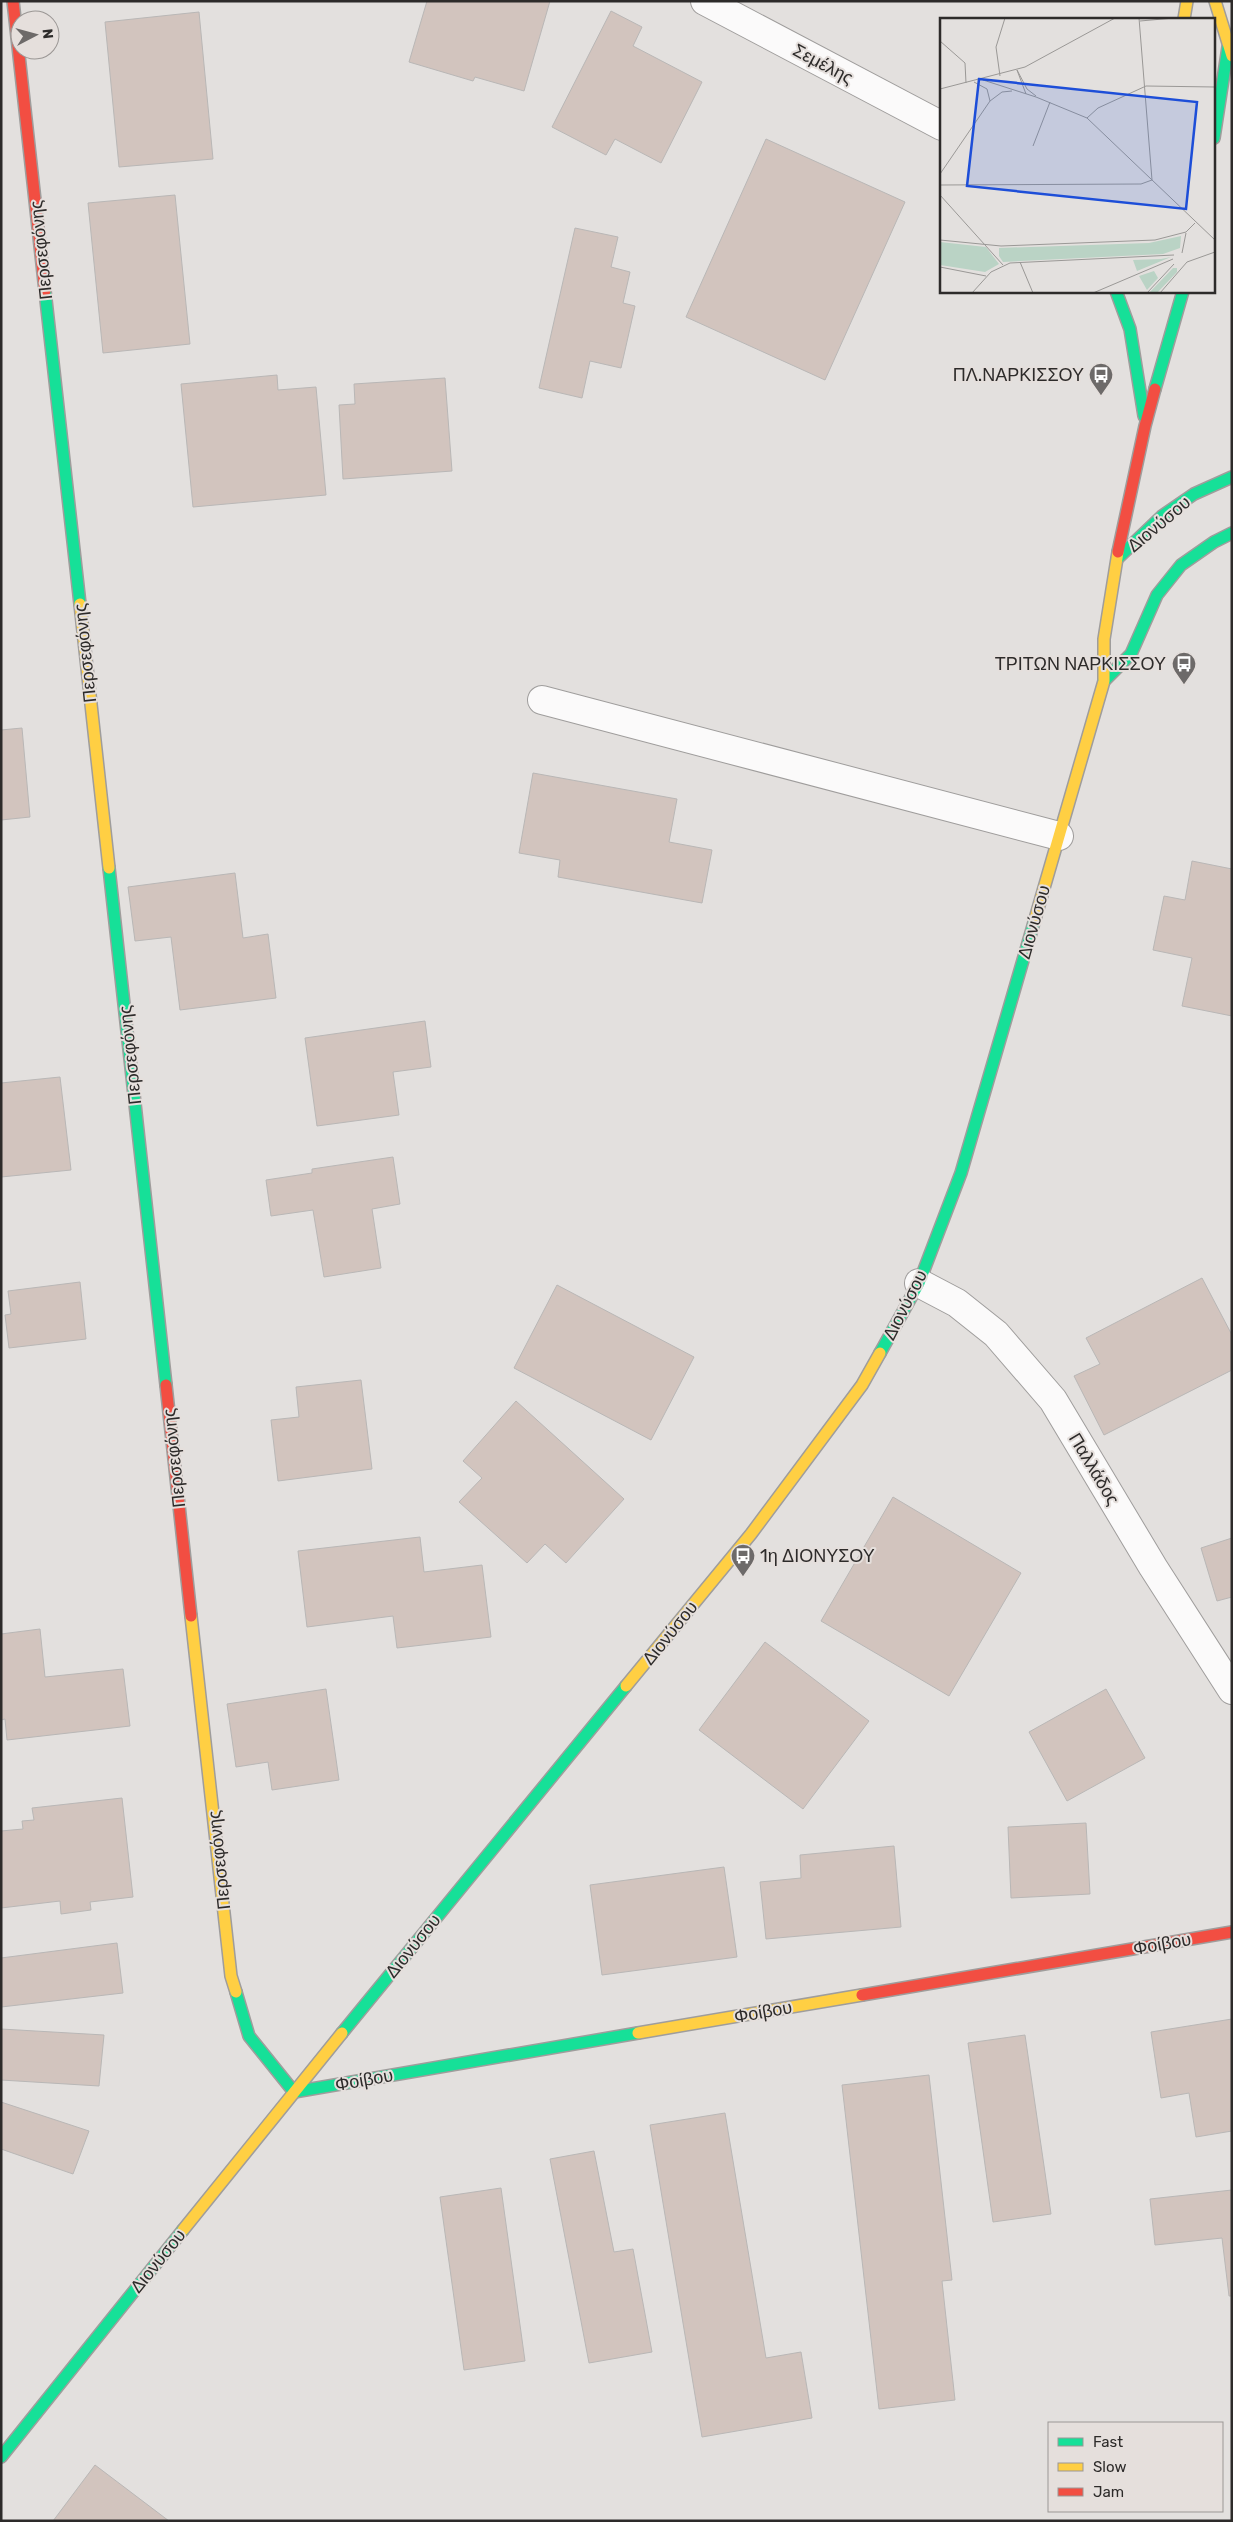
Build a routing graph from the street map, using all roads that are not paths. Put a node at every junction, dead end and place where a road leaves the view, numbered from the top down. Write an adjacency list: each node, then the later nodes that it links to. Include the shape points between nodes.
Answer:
1 (13, 1): 21 (main road, Περσεφόνης, via 232,1976 249,2036)
2 (705, 1): 7 (street, Σεμέλης)
3 (1187, 1): 5 (main road)
4 (1215, 1): 6 (main road)
5 (1184, 18)
6 (1230, 52): 8 (main road)
7 (940, 125)
8 (1216, 127)
9 (1116, 292): 11 (main road, via 1130,329)
10 (1183, 292): 11 (main road)
11 (1145, 426): 14 (main road)
12 (1232, 477): 14 (main road, Διονύσου, via 1194,494 1162,516)
13 (1232, 533): 15 (main road, Διονύσου, via 1181,565 1157,595 1131,654)
14 (1117, 559): 15 (main road, Διονύσου, via 1104,639)
15 (1104, 681): 17 (main road, Διονύσου)
16 (542, 700): 17 (street)
17 (1059, 836): 18 (main road, Διονύσου, via 961,1173)
18 (919, 1283): 19 (street, Παλλάδος, via 958,1302 996,1334 1053,1400 1153,1567); 21 (main road, Διονύσου, via 862,1385 751,1534)
19 (1232, 1690)
20 (1232, 1932): 21 (main road, Φοίβου)
21 (294, 2092): 22 (main road, Διονύσου)
22 (1, 2457)

